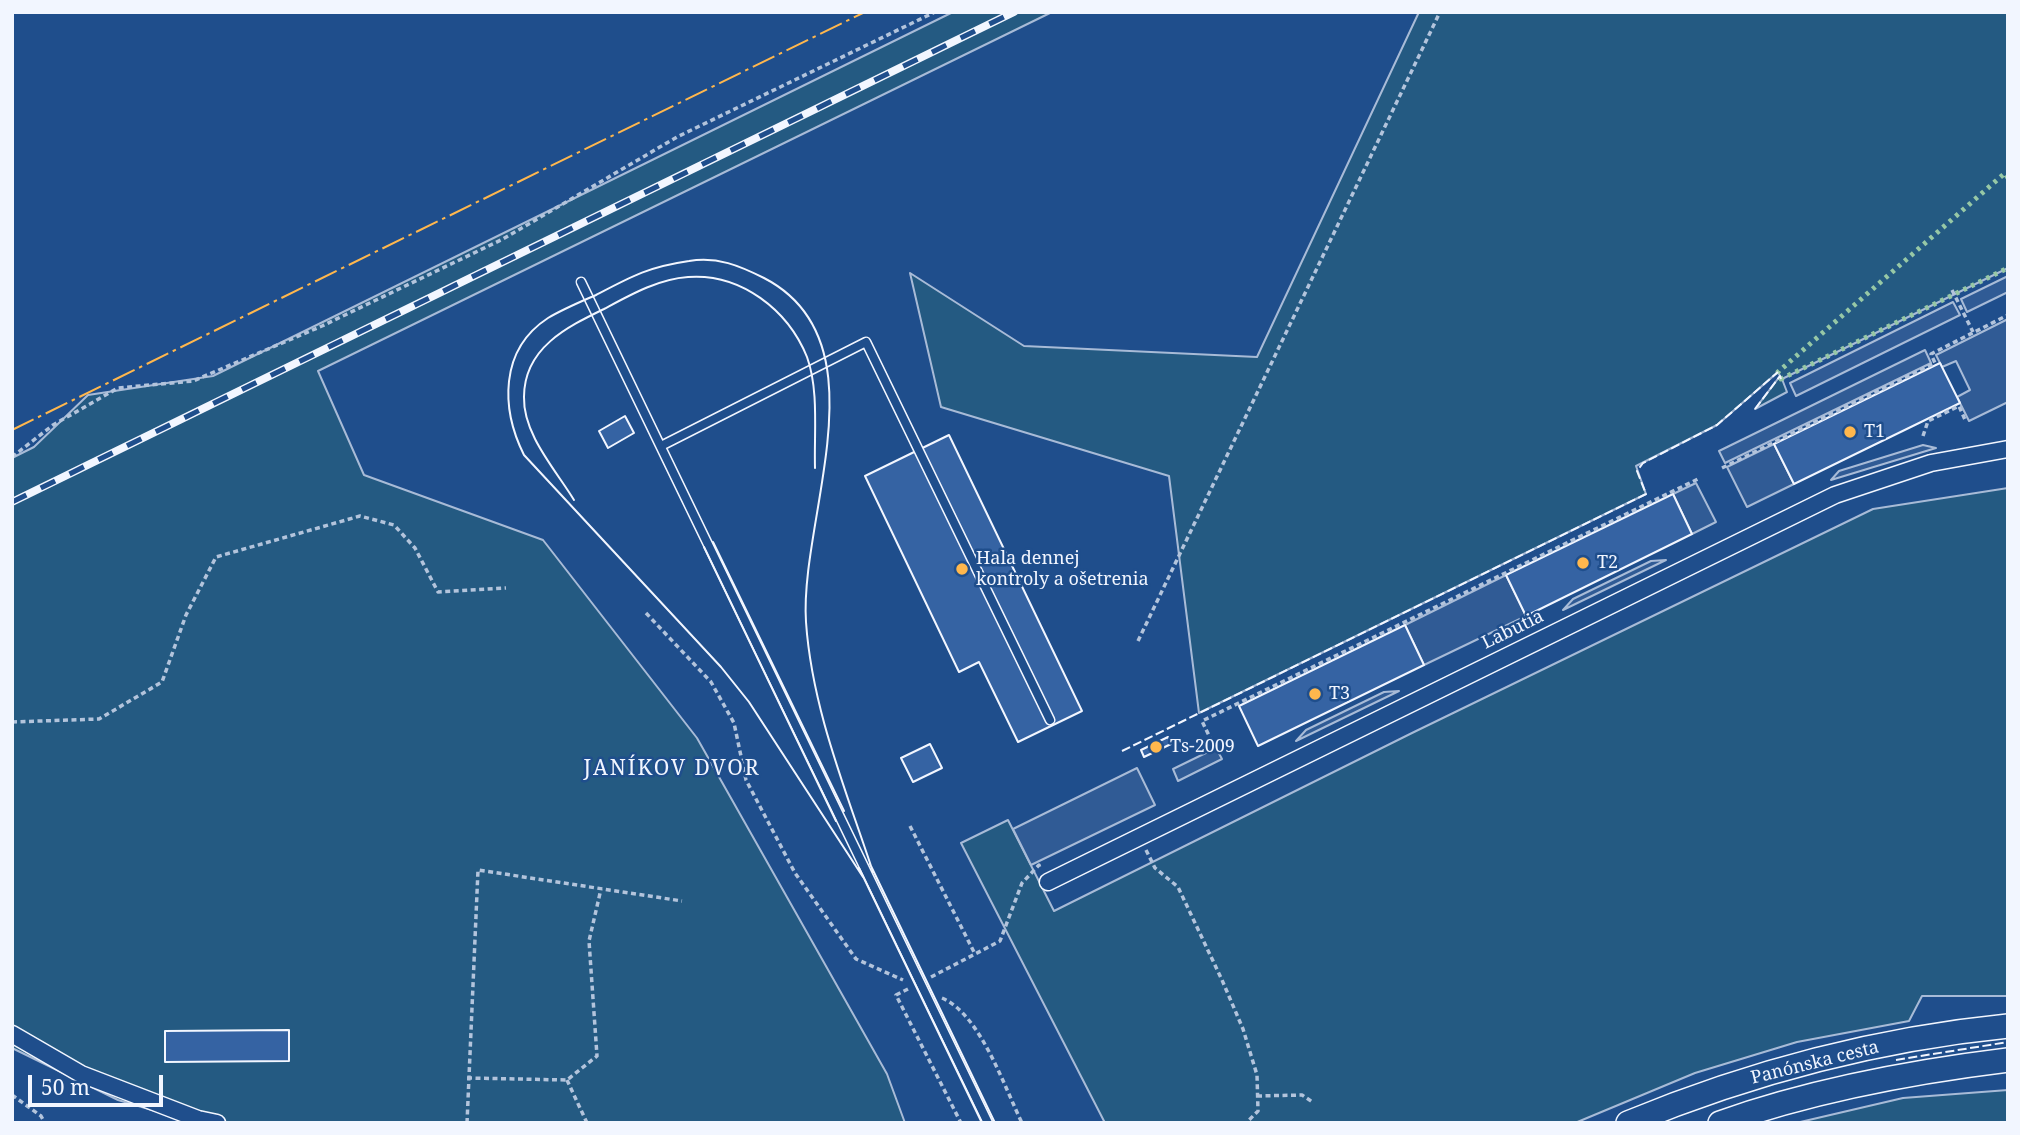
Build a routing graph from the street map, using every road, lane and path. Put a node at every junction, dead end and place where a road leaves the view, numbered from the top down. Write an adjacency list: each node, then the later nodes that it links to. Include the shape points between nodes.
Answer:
1 (935, 12): 11 (path, via 677,136 503,239 322,327 193,381 118,388 53,425)
2 (1440, 12): 16 (path)
3 (582, 282): 9 (lane)
4 (1952, 290): 6 (path)
5 (2008, 315): 6 (path)
6 (1973, 332): 12 (path, via 1931,354 1935,363)
7 (1966, 422): 8 (path, via 1959,406 1928,421)
8 (1923, 436)
9 (661, 446): 17 (lane, via 866,342); 27 (lane)
10 (2008, 449): 21 (street, Labutia, via 1931,463 1836,495)
11 (12, 457)
12 (1722, 468)
13 (1700, 478): 19 (path, via 1202,721)
14 (506, 588): 18 (path, via 438,592 415,548 394,526 360,516 216,557 186,615 162,682 99,719)
15 (646, 612): 27 (path, via 711,682 734,723 747,780 773,835 856,959)
16 (1138, 641)
17 (1051, 720)
18 (12, 722)
19 (1212, 742)
20 (910, 825): 26 (path)
21 (1138, 836): 23 (street, Labutia); 34 (path, via 1155,868 1178,887 1222,980 1257,1075)
22 (1039, 865): 26 (path, via 1022,883 1000,941)
23 (1048, 882)
24 (601, 889): 25 (path); 31 (path, via 478,870); 32 (path, via 590,941 597,1056)
25 (682, 901)
26 (975, 954): 27 (path)
27 (920, 986): 40 (path, via 897,995); 41 (lane); 42 (path, via 957,1004 974,1026)
28 (2008, 1026): 44 (main road, Panónska cesta, via 1894,1044 1783,1069)
29 (12, 1034): 37 (street, via 81,1074)
30 (2008, 1059): 45 (main road, Panónska cesta, via 1816,1094)
31 (467, 1078): 32 (path); 38 (path)
32 (567, 1080): 39 (path)
33 (12, 1095): 36 (path)
34 (1257, 1096): 35 (path, via 1302,1095); 43 (path, via 1258,1111)
35 (1314, 1103)
36 (44, 1123)
37 (217, 1123)
38 (467, 1123)
39 (587, 1123)
40 (961, 1123)
41 (988, 1123)
42 (1023, 1123)
43 (1247, 1123)
44 (1628, 1123)
45 (1720, 1123)

